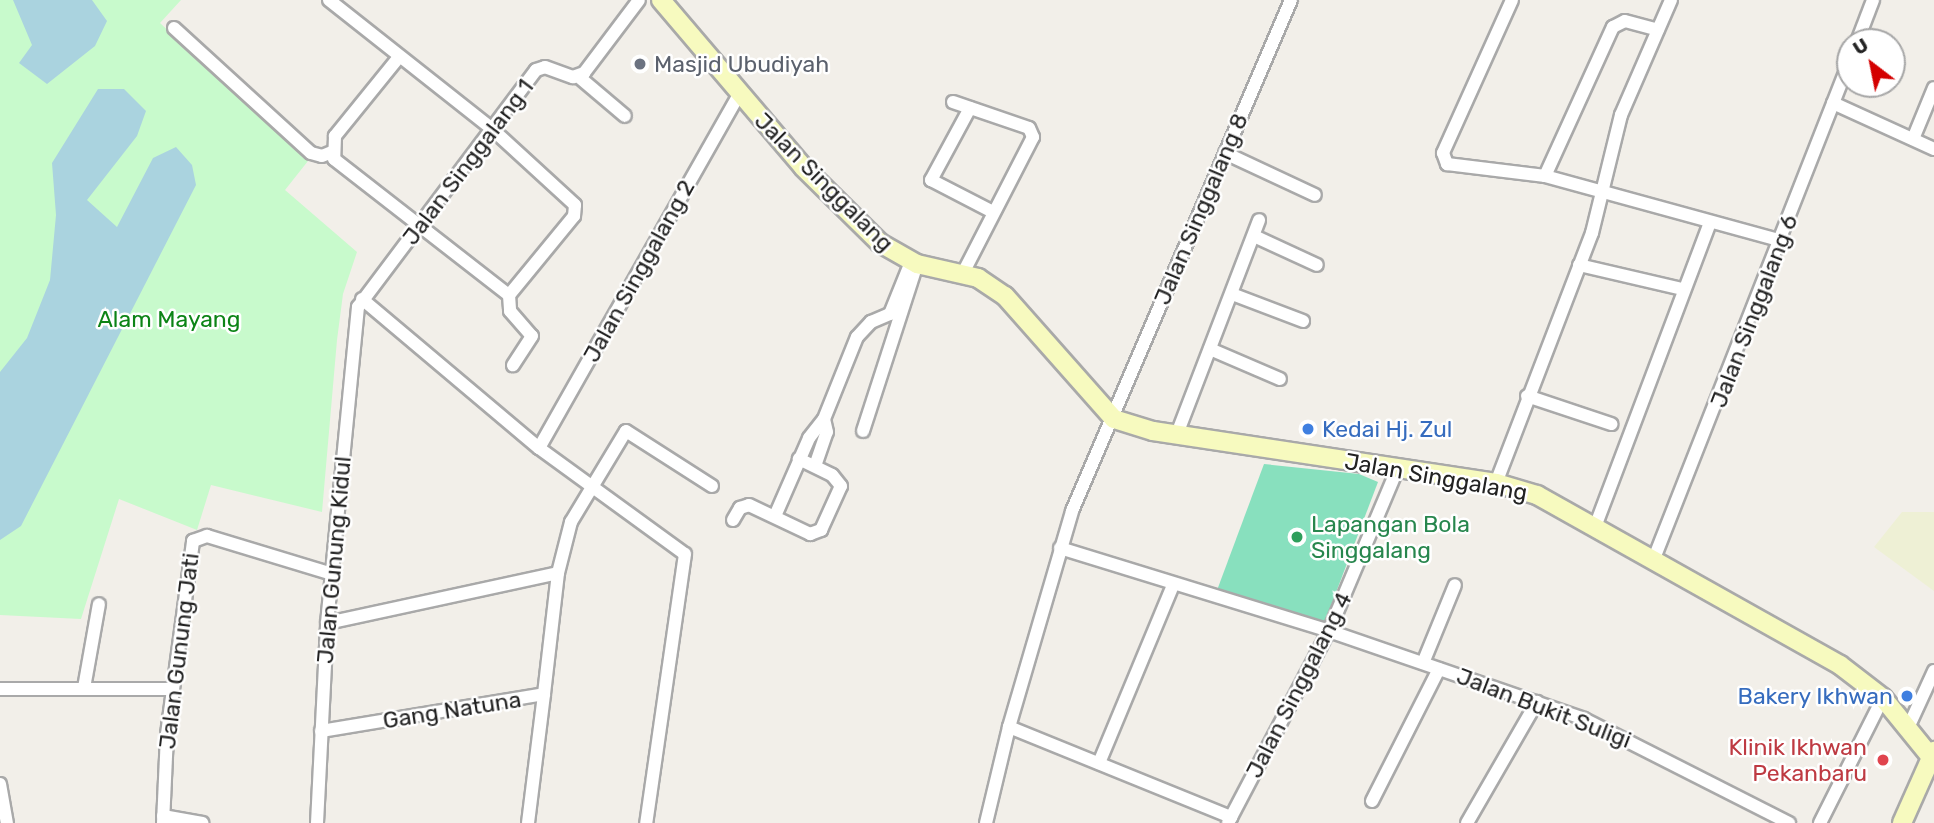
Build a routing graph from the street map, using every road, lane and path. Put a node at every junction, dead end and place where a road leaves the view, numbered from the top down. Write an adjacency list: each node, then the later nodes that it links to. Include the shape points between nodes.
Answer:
1 (329, 0): 11 (street)
2 (639, 0): 12 (street)
3 (661, 0): 14 (main road, Jalan Singgalang)
4 (1291, 0): 24 (street, Jalan Singgalang 8)
5 (1511, 0): 25 (street, via 1443,157 1449,166)
6 (1671, 0): 10 (street)
7 (1873, 0): 9 (street)
8 (174, 28): 23 (street, via 311,153 322,156)
9 (1862, 28)
10 (1658, 30): 25 (street, via 1625,21 1613,27); 26 (street, via 1621,115)
11 (399, 57): 20 (street); 23 (street, via 335,136)
12 (579, 77): 19 (street); 20 (street, Jalan Singgalang 1, via 540,67)
13 (1934, 88): 21 (street)
14 (739, 95): 34 (main road, Jalan Singgalang, via 880,243); 52 (street, Jalan Singgalang 2)
15 (1836, 95): 17 (street, Jalan Singgalang 6)
16 (953, 102): 18 (street)
17 (1833, 103): 21 (street); 33 (street, Jalan Singgalang 6)
18 (970, 108): 28 (street, via 931,180); 28 (street, via 1029,128 1032,134)
19 (625, 116)
20 (491, 128): 31 (street, Jalan Singgalang 1); 40 (street, via 575,205 576,212)
21 (1913, 139): 22 (street)
22 (1934, 149)
23 (332, 152): 31 (street)
24 (1225, 153): 27 (street); 48 (street, Jalan Singgalang 8)
25 (1545, 176): 26 (street)
26 (1601, 194): 30 (street); 36 (street)
27 (1315, 195)
28 (993, 212): 37 (street)
29 (1259, 220): 32 (street)
30 (1710, 223): 33 (street); 38 (street)
31 (423, 224): 40 (street); 41 (street, Jalan Singgalang 1)
32 (1255, 236): 35 (street); 39 (street)
33 (1782, 241): 63 (street, Jalan Singgalang 6)
34 (914, 263): 37 (main road, Jalan Singgalang); 47 (street, via 890,314 871,322 857,337); 50 (street)
35 (1317, 265)
36 (1579, 265): 38 (street); 46 (street)
37 (962, 273): 48 (main road, Jalan Singgalang, via 1005,296)
38 (1682, 289): 61 (street)
39 (1232, 294): 42 (street); 43 (street)
40 (509, 295): 44 (street, via 510,311 532,336)
41 (362, 299): 52 (street); 65 (street, Jalan Gunung Kidul, via 356,317)
42 (1303, 321)
43 (1210, 349): 45 (street); 51 (street)
44 (513, 365)
45 (1280, 379)
46 (1527, 396): 49 (street); 56 (street)
47 (824, 419): 53 (street); 54 (street, via 827,432)
48 (1114, 419): 51 (main road, Jalan Singgalang); 62 (street, Jalan Singgalang 8)
49 (1611, 424)
50 (863, 431)
51 (1177, 435): 55 (main road, Jalan Singgalang)
52 (540, 447): 57 (street)
53 (799, 459): 54 (street); 59 (street)
54 (815, 466): 59 (street, via 841,486 821,530 810,534)
55 (1398, 468): 56 (main road, Jalan Singgalang); 70 (street, Jalan Singgalang 4)
56 (1496, 483): 61 (main road, Jalan Singgalang, via 1537,495)
57 (590, 486): 58 (street, Gang Natuna, via 626,431); 64 (street, Gang Natuna, via 571,522); 93 (street, via 686,556)
58 (712, 486)
59 (775, 516): 60 (street, via 745,505)
60 (733, 520)
61 (1595, 527): 63 (main road, Jalan Singgalang)
62 (1060, 548): 66 (street, Jalan Bukit Suligi); 80 (street, Jalan Singgalang 8)
63 (1653, 561): 78 (main road, Jalan Singgalang, via 1840,666)
64 (558, 573): 69 (street); 77 (street, Gang Natuna)
65 (332, 574): 69 (street, Jalan Gunung Kidul); 76 (street, Jalan Gunung Jati, via 206,536 192,541)
66 (1173, 584): 70 (street, Jalan Bukit Suligi); 84 (street)
67 (1455, 585): 71 (street)
68 (99, 604): 74 (street)
69 (327, 623): 82 (street, Jalan Gunung Kidul)
70 (1329, 631): 71 (street, Jalan Bukit Suligi); 88 (street, Jalan Singgalang 4)
71 (1423, 663): 72 (street, Jalan Bukit Suligi)
72 (1439, 669): 79 (street, Jalan Bukit Suligi); 86 (street)
73 (1934, 671): 81 (street)
74 (84, 688): 75 (street); 76 (street)
75 (0, 689)
76 (173, 689): 87 (street, Jalan Gunung Jati)
77 (544, 694): 82 (street, Gang Natuna); 92 (street)
78 (1883, 698): 81 (main road, Jalan Singgalang); 97 (street)
79 (1537, 702): 95 (street); 96 (street, Jalan Bukit Suligi, via 1634,741)
80 (1009, 727): 84 (street); 94 (street, Jalan Singgalang 8)
81 (1906, 730): 83 (main road, Jalan Singgalang)
82 (321, 731): 91 (street, Jalan Gunung Kidul)
83 (1933, 757): 98 (main road)
84 (1100, 763): 88 (street)
85 (0, 784): 89 (street)
86 (1372, 801)
87 (163, 819): 90 (street)
88 (1230, 820)
89 (7, 823)
90 (202, 823)
91 (317, 823)
92 (528, 823)
93 (646, 823)
94 (986, 823)
95 (1467, 823)
96 (1789, 823)
97 (1820, 823)
98 (1902, 823)

